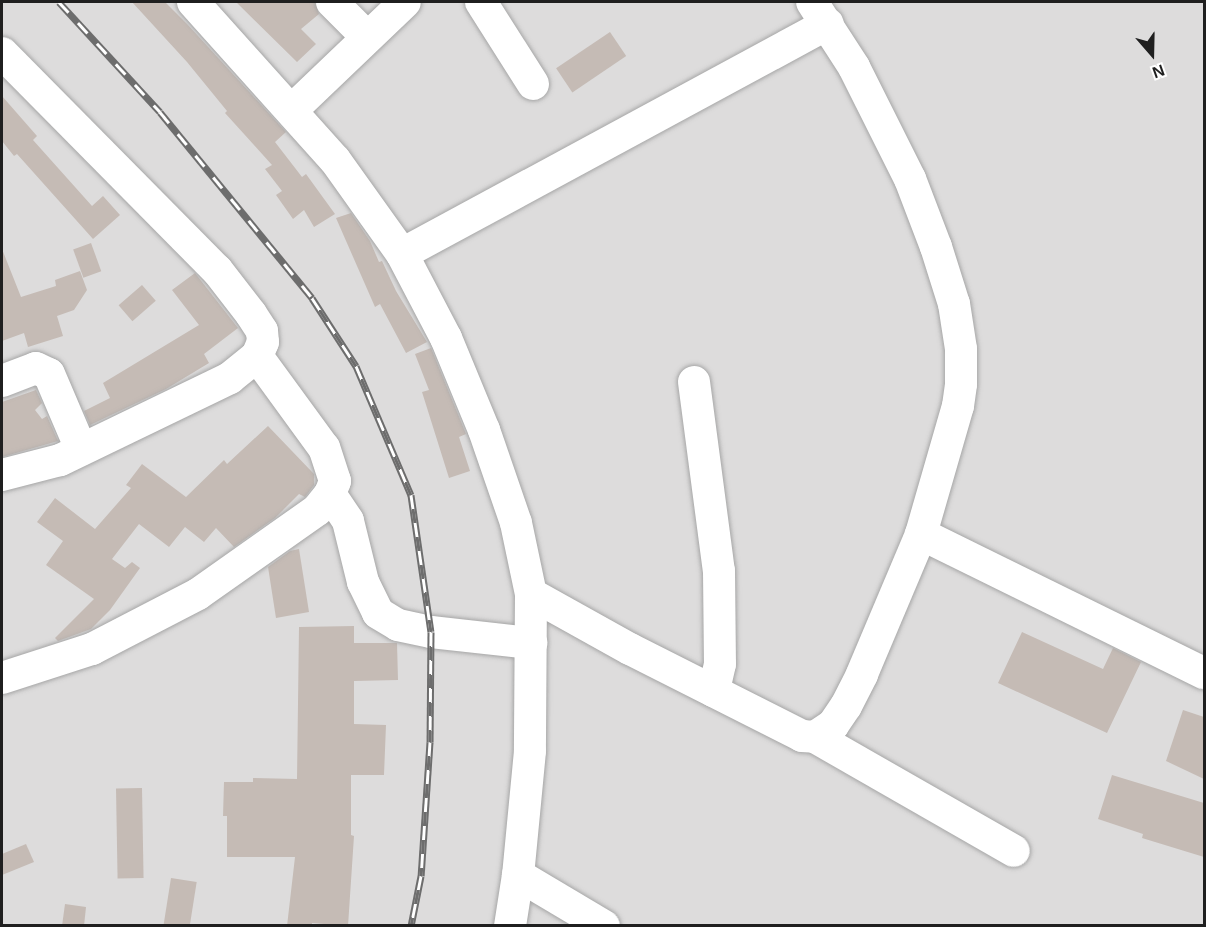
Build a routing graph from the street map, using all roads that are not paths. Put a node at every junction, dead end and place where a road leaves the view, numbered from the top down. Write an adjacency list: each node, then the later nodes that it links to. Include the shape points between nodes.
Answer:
1 (193, 2): 9 (street)
2 (332, 2): 6 (street)
3 (405, 2): 6 (street)
4 (481, 2): 8 (street)
5 (820, 13): 10 (street); 17 (street, via 854,67 910,179 954,304 960,349 960,399)
6 (367, 37): 9 (street)
7 (2, 53): 11 (street, via 217,270 262,331 263,342)
8 (533, 84)
9 (292, 110): 10 (street, via 334,160)
10 (402, 254): 18 (street, via 446,338 484,430 516,523)
11 (257, 356): 14 (street, via 230,378); 16 (street, via 324,447 335,481)
12 (2, 381): 14 (street, via 36,368 49,374)
13 (694, 382): 22 (street, via 719,571 720,664)
14 (81, 449): 15 (street, via 51,463)
15 (2, 474)
16 (330, 494): 19 (street, via 348,521 363,582 378,613 398,625 431,632); 21 (street, via 317,510 198,594 92,649)
17 (921, 534): 20 (street); 23 (street, via 846,706 833,725)
18 (531, 594): 19 (street); 22 (street)
19 (531, 643): 25 (street, via 530,752)
20 (1204, 673)
21 (2, 678)
22 (714, 691): 23 (street, via 777,725)
23 (815, 737): 24 (street)
24 (1014, 851)
25 (518, 875): 26 (street); 27 (street)
26 (510, 926)
27 (604, 926)

